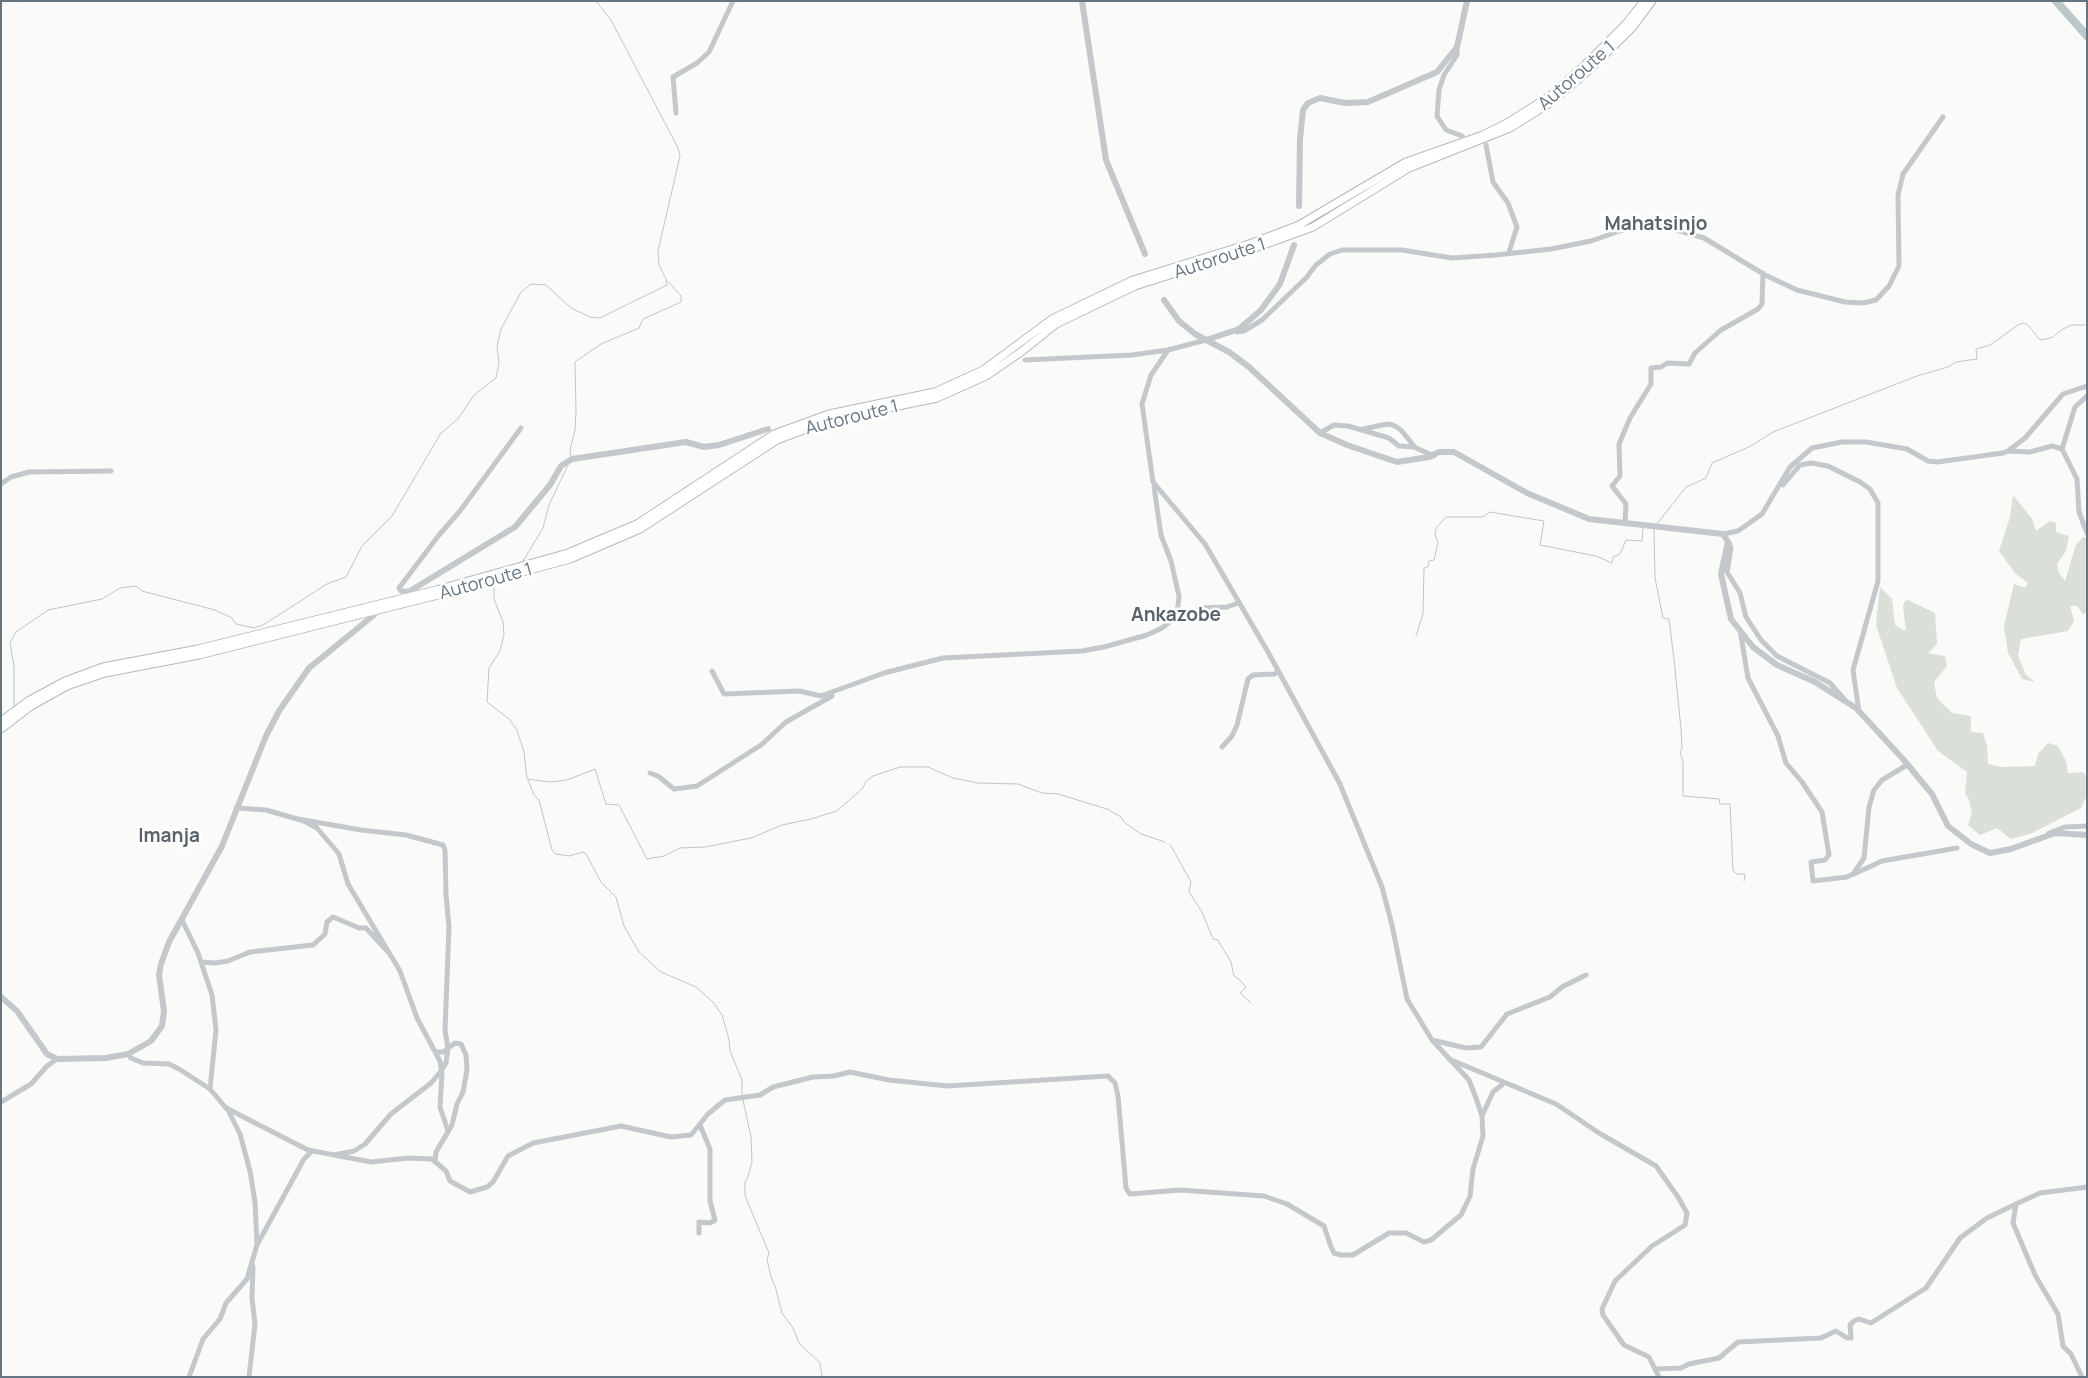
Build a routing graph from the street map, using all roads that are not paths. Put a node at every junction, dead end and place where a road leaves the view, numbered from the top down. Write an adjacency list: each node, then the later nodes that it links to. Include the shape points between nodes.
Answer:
1 (733, 1): 7 (street, via 709,52 673,77)
2 (1082, 1): 14 (street, via 1106,160)
3 (1467, 1): 6 (street)
4 (1644, 1): 49 (main road, Autoroute 1, via 1582,68 1550,96 1508,123 1406,162 1299,225 1133,280 1052,319 983,370 936,392 829,414 774,434 637,524 568,553 446,587 198,649 103,667 57,685 28,701)
5 (1652, 1): 50 (main road, Autoroute 1, via 1632,28 1588,71 1550,103 1510,128 1409,168 1313,226 1135,286 1056,324 986,376 937,398 830,420 777,440 640,529 570,559 438,596 199,655 105,673 67,686 31,706)
6 (1457, 47): 9 (street, via 1439,90 1437,116 1446,130); 11 (street, via 1437,72 1368,102 1345,103 1320,98 1308,103 1303,110 1300,139)
7 (676, 113)
8 (1944, 117): 15 (street, via 1903,174 1898,195 1899,266 1889,286 1876,300 1863,303 1829,299 1797,290)
9 (1462, 136)
10 (1486, 145): 13 (street, via 1493,182 1508,203 1517,227)
11 (1300, 206)
12 (1294, 245): 17 (street, via 1280,284 1270,298 1239,329)
13 (1509, 252): 15 (street, via 1551,249 1591,241 1652,220 1704,238); 17 (street, via 1452,258 1402,250 1342,250 1330,254 1316,265 1262,320 1244,331)
14 (1145, 254)
15 (1763, 273): 35 (street, via 1762,304 1758,309 1721,330 1689,364 1667,363 1651,368 1651,384 1630,418 1619,444 1620,476 1612,486 1626,504)
16 (1164, 300): 18 (street, via 1179,321)
17 (1226, 334): 18 (street)
18 (1206, 340): 19 (street); 26 (street, via 1249,367)
19 (1168, 350): 20 (street); 32 (street, via 1151,375 1142,404)
20 (1025, 360)
21 (2087, 386): 29 (street, via 2063,394 2025,438)
22 (2087, 396): 28 (street, via 2075,407)
23 (521, 428): 39 (street, via 399,588)
24 (768, 429): 39 (street, via 704,447 679,442 572,458 561,466 550,485 515,527)
25 (1361, 430): 26 (street, via 1334,425); 27 (street, via 1389,438 1400,446); 27 (street, via 1393,425)
26 (1320, 433): 30 (street, via 1397,462)
27 (1414, 447): 30 (street)
28 (2062, 449): 29 (street, via 2052,446 2030,452); 36 (street, via 2077,479 2079,512)
29 (2008, 451): 34 (street, via 1937,462 1928,461 1907,449 1866,442 1821,445 1812,448 1790,467)
30 (1434, 456): 35 (street, via 1439,452 1454,452 1540,500 1599,521)
31 (112, 471): 33 (street, via 29,472)
32 (1153, 482): 40 (street, via 1205,544); 42 (street, via 1161,535 1171,560 1179,596)
33 (1, 484)
34 (1776, 492): 37 (street, via 1762,514 1738,531); 48 (street, via 1800,465 1811,463 1828,466 1860,482 1870,489 1878,503 1878,581 1853,670)
35 (1626, 523): 37 (street)
36 (2087, 533)
37 (1723, 534): 38 (street)
38 (1728, 542): 43 (street, via 1721,574 1731,620); 47 (street, via 1731,548 1727,572 1740,593 1746,617 1760,640 1777,656 1830,683)
39 (410, 591)
40 (1238, 603): 42 (street, via 1201,608 1183,617); 44 (street)
41 (374, 615): 54 (street, via 309,668 293,688 266,736)
42 (1177, 616): 46 (street, via 1147,635 1104,647 943,658 884,673)
43 (1740, 630): 47 (street, via 1753,647 1776,665 1815,682); 60 (street, via 1748,678 1778,736 1786,763 1822,812 1829,855 1825,860 1811,862 1813,881)
44 (1278, 670): 51 (street, via 1275,674 1253,675 1248,679 1237,725); 66 (street, via 1340,784 1376,870 1392,925 1407,999)
45 (712, 671): 46 (street, via 724,694 799,692 822,696)
46 (834, 693): 53 (street, via 786,722 762,745 697,786 674,790)
47 (1844, 700): 48 (street)
48 (1859, 712): 52 (street)
49 (1, 722)
50 (1, 729)
51 (1222, 747)
52 (1907, 765): 58 (street, via 1932,794 1948,826 1971,844 1990,853 2011,849); 60 (street, via 1882,780 1874,790 1864,858)
53 (650, 773)
54 (236, 808): 55 (street, via 266,810); 61 (street, via 222,846)
55 (298, 819): 62 (street, via 316,828 339,854 348,884); 67 (street, via 406,835 443,845 449,927 445,1030)
56 (2087, 826): 58 (street, via 2056,829)
57 (2087, 835): 58 (street, via 2056,834)
58 (2037, 838)
59 (1957, 848): 60 (street, via 1882,861)
60 (1853, 874)
61 (182, 920): 63 (street); 69 (street, via 161,964 162,1026 151,1041)
62 (391, 955): 63 (street, via 366,928 333,917 327,922 324,934 313,945 250,952 216,963); 68 (street, via 417,1018)
63 (201, 962): 74 (street, via 212,995 216,1030)
64 (1586, 975): 66 (street, via 1550,997 1507,1014 1481,1047 1466,1048)
65 (1, 997): 71 (street, via 18,1011 47,1054)
66 (1432, 1040): 70 (street)
67 (448, 1049): 68 (street); 72 (street); 79 (street, via 455,1043 463,1046 467,1070 463,1092)
68 (436, 1052): 72 (street)
69 (128, 1054): 71 (street); 74 (street, via 143,1063 160,1063 180,1069)
70 (1448, 1058): 73 (street); 77 (street, via 1469,1080)
71 (57, 1060): 75 (street, via 31,1084)
72 (442, 1071): 79 (street, via 440,1107); 81 (street, via 416,1096 390,1114 365,1144 354,1151)
73 (1504, 1083): 77 (street, via 1493,1092); 88 (street, via 1556,1104 1599,1134 1656,1166 1687,1213 1685,1225 1652,1246 1615,1281 1602,1309 1624,1345 1649,1357)
74 (210, 1090): 76 (street)
75 (1, 1102)
76 (226, 1108): 80 (street); 86 (street, via 240,1134 250,1171)
77 (1482, 1116): 78 (street, via 1483,1136 1473,1169 1470,1196 1461,1214 1431,1240 1424,1242 1406,1234 1389,1233 1350,1256 1334,1253 1324,1226 1287,1204 1264,1196 1194,1191 1128,1192 1118,1096 1115,1083 1108,1076 947,1086 911,1084 844,1072 780,1085 749,1098 724,1100)
78 (700, 1125): 82 (street, via 694,1133 679,1137 621,1126 543,1140 514,1151 493,1182 470,1192 450,1181 446,1171); 85 (street, via 710,1149 710,1201 714,1220 700,1222)
79 (448, 1131): 82 (street, via 436,1152)
80 (312, 1151): 81 (street); 86 (street, via 304,1158)
81 (334, 1155): 82 (street, via 371,1162 408,1158 432,1159)
82 (435, 1162)
83 (2087, 1187): 84 (street, via 2040,1193)
84 (2016, 1204): 88 (street, via 1988,1218 1960,1238 1926,1288 1871,1323 1859,1319 1850,1324 1851,1338 1836,1330 1821,1338 1738,1342 1719,1358 1680,1368); 92 (street, via 2015,1230 2058,1314 2063,1346 2071,1354)
85 (699, 1233)
86 (257, 1245): 87 (street)
87 (253, 1260): 89 (street, via 246,1279 203,1339); 90 (street, via 255,1324)
88 (1657, 1369): 91 (street)
89 (189, 1377)
90 (249, 1377)
91 (1659, 1377)
92 (2082, 1377)

